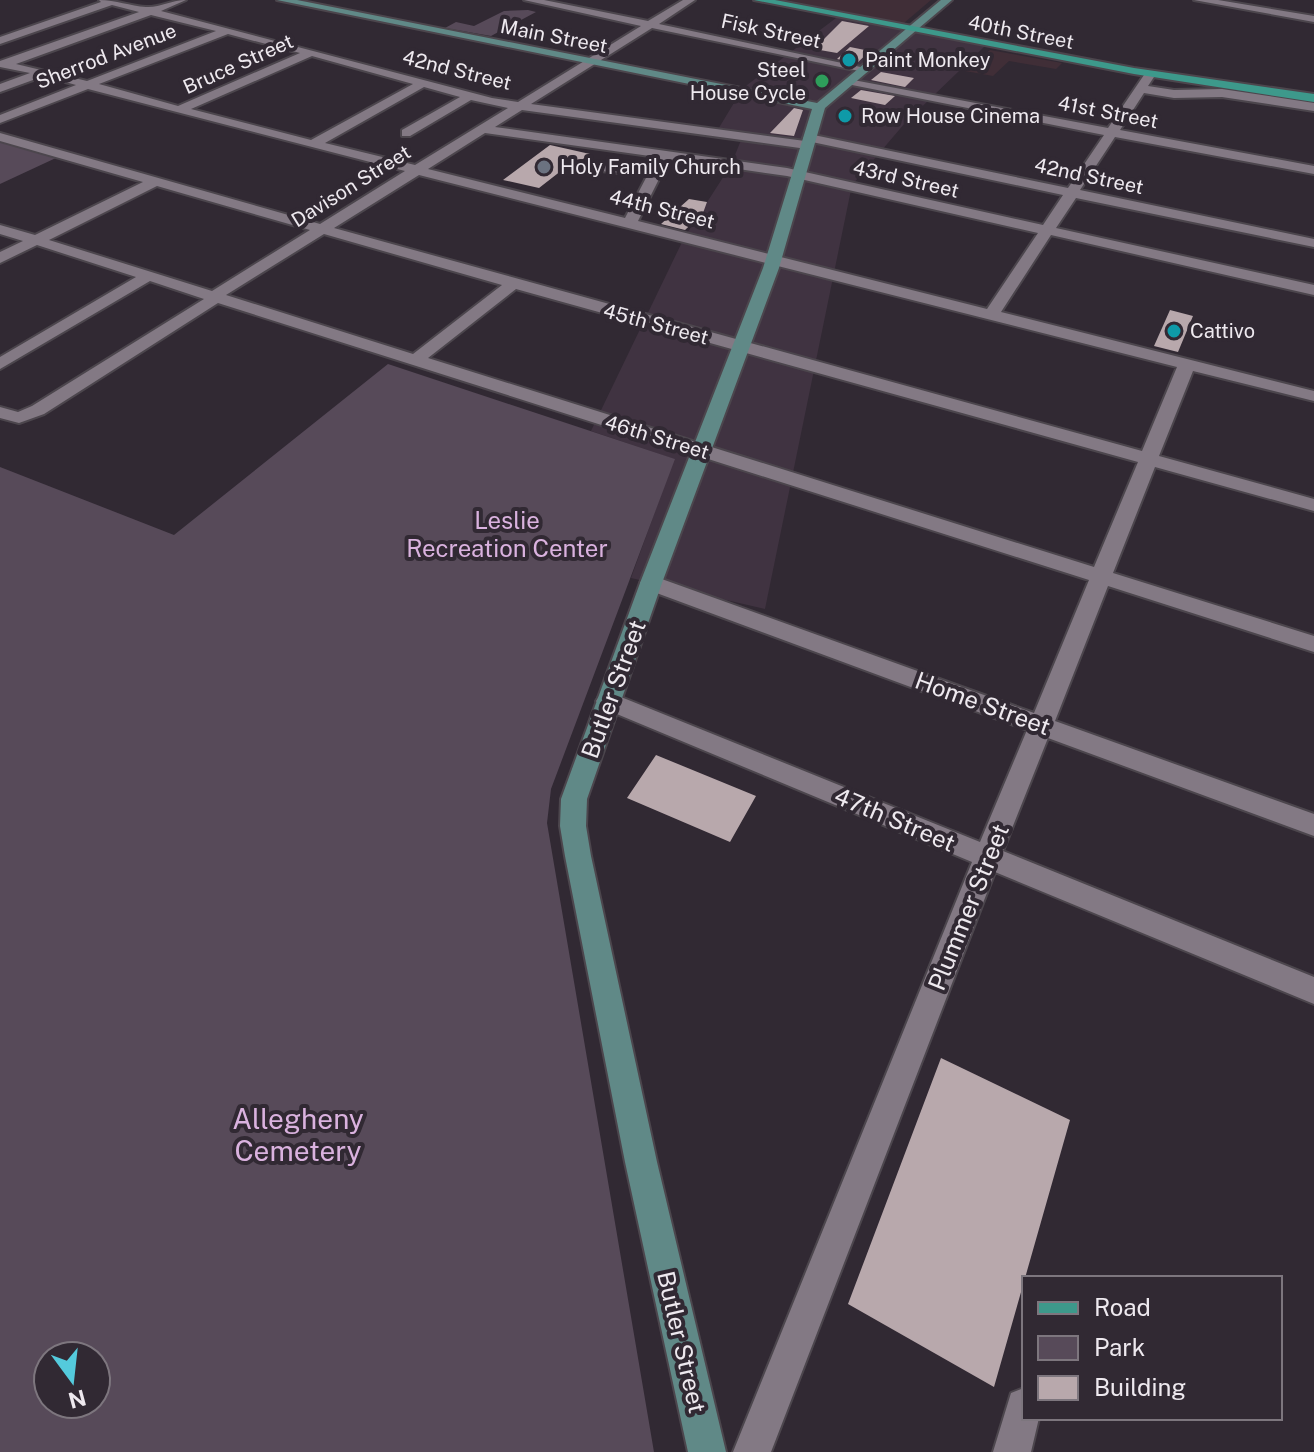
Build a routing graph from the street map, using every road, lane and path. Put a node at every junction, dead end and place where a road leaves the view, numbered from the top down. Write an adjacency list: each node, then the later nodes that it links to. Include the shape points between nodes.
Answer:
1 (181, 0): 9 (street)
2 (282, 0): 16 (main road, Main Street)
3 (529, 0): 11 (street, Fisk Street)
4 (690, 0): 11 (street, Davison Street)
5 (759, 0): 13 (main road, 40th Street)
6 (947, 0): 13 (main road)
7 (1202, 0): 10 (street)
8 (108, 1): 9 (street, 42nd Street); 14 (street)
9 (150, 11): 12 (street, 42nd Street); 17 (street)
10 (1314, 19)
11 (651, 25): 16 (street, Davison Street); 18 (street, Fisk Street)
12 (227, 30): 15 (street, 42nd Street); 23 (street, Sherrod Avenue)
13 (913, 30): 18 (main road); 20 (main road, 40th Street)
14 (0, 41)
15 (311, 52): 21 (street, 42nd Street); 31 (street, Bruce Street)
16 (591, 62): 28 (street, Davison Street); 29 (main road, Main Street)
17 (2, 64): 19 (street, 44th Street)
18 (864, 69): 22 (main road)
19 (44, 73): 23 (street, 44th Street); 24 (street)
20 (1150, 74): 25 (street); 27 (main road, 40th Street)
21 (423, 83): 26 (street, 42nd Street); 38 (street)
22 (848, 83): 29 (main road); 34 (street, 41st Street)
23 (87, 85): 31 (street, 44th Street); 32 (street, Sherrod Avenue)
24 (0, 88)
25 (1143, 89): 30 (street, via 1222,93); 34 (street)
26 (470, 96): 28 (street, 42nd Street); 35 (street)
27 (1314, 98)
28 (521, 106): 33 (street, Davison Street); 37 (street, 42nd Street)
29 (819, 107): 37 (main road, Butler Street)
30 (1314, 107)
31 (179, 110): 38 (street, 44th Street)
32 (0, 119)
33 (484, 129): 39 (street, 43rd Street); 41 (street, Davison Street)
34 (1111, 132): 42 (street, 41st Street); 46 (street)
35 (406, 133)
36 (0, 137): 45 (street, 45th Street)
37 (808, 142): 44 (main road, Butler Street); 46 (street, 42nd Street)
38 (313, 144): 41 (street, 44th Street)
39 (665, 155): 43 (street); 44 (street, 43rd Street)
40 (592, 166): 43 (street)
41 (418, 170): 47 (street, 44th Street); 49 (street, Davison Street)
42 (1314, 170)
43 (656, 173): 47 (street)
44 (798, 175): 50 (street, 43rd Street); 54 (main road, Butler Street)
45 (154, 182): 49 (street, 45th Street); 51 (street)
46 (1071, 192): 50 (street); 52 (street, 42nd Street)
47 (630, 223): 54 (street, 44th Street)
48 (0, 229): 51 (street, 46th Street)
49 (323, 230): 56 (street, 45th Street); 58 (street, Davison Street)
50 (1046, 230): 57 (street, 43rd Street); 59 (street)
51 (35, 240): 53 (street); 55 (street, 46th Street)
52 (1314, 243)
53 (0, 258)
54 (774, 260): 59 (street, 44th Street); 60 (main road, Butler Street)
55 (148, 276): 58 (street, 46th Street); 62 (street)
56 (513, 284): 60 (street, 45th Street); 61 (street)
57 (1314, 290)
58 (214, 296): 61 (street, 46th Street); 65 (street, Davison Street, via 38,410 19,418)
59 (992, 314): 63 (street, 44th Street)
60 (740, 346): 66 (main road, Butler Street); 67 (street, 45th Street)
61 (415, 360): 66 (street, 46th Street)
62 (0, 364)
63 (1187, 364): 64 (street, 44th Street); 67 (street, Plummer Street)
64 (1314, 396)
65 (0, 412)
66 (702, 451): 69 (street, 46th Street); 70 (main road, Butler Street)
67 (1149, 459): 68 (street, 45th Street); 69 (street, Plummer Street)
68 (1314, 505)
69 (1102, 576): 71 (street, 46th Street); 73 (street, Plummer Street)
70 (651, 583): 72 (main road, Butler Street); 73 (street, Home Street)
71 (1314, 644)
72 (608, 701): 75 (street, 47th Street); 78 (main road, Butler Street, via 574,799 573,826)
73 (1042, 725): 74 (street, Home Street); 75 (street, Plummer Street)
74 (1314, 825)
75 (988, 857): 76 (street, 47th Street); 79 (street, Plummer Street)
76 (1314, 991)
77 (1022, 1414): 80 (street)
78 (707, 1452)
79 (752, 1452)
80 (1012, 1452)

